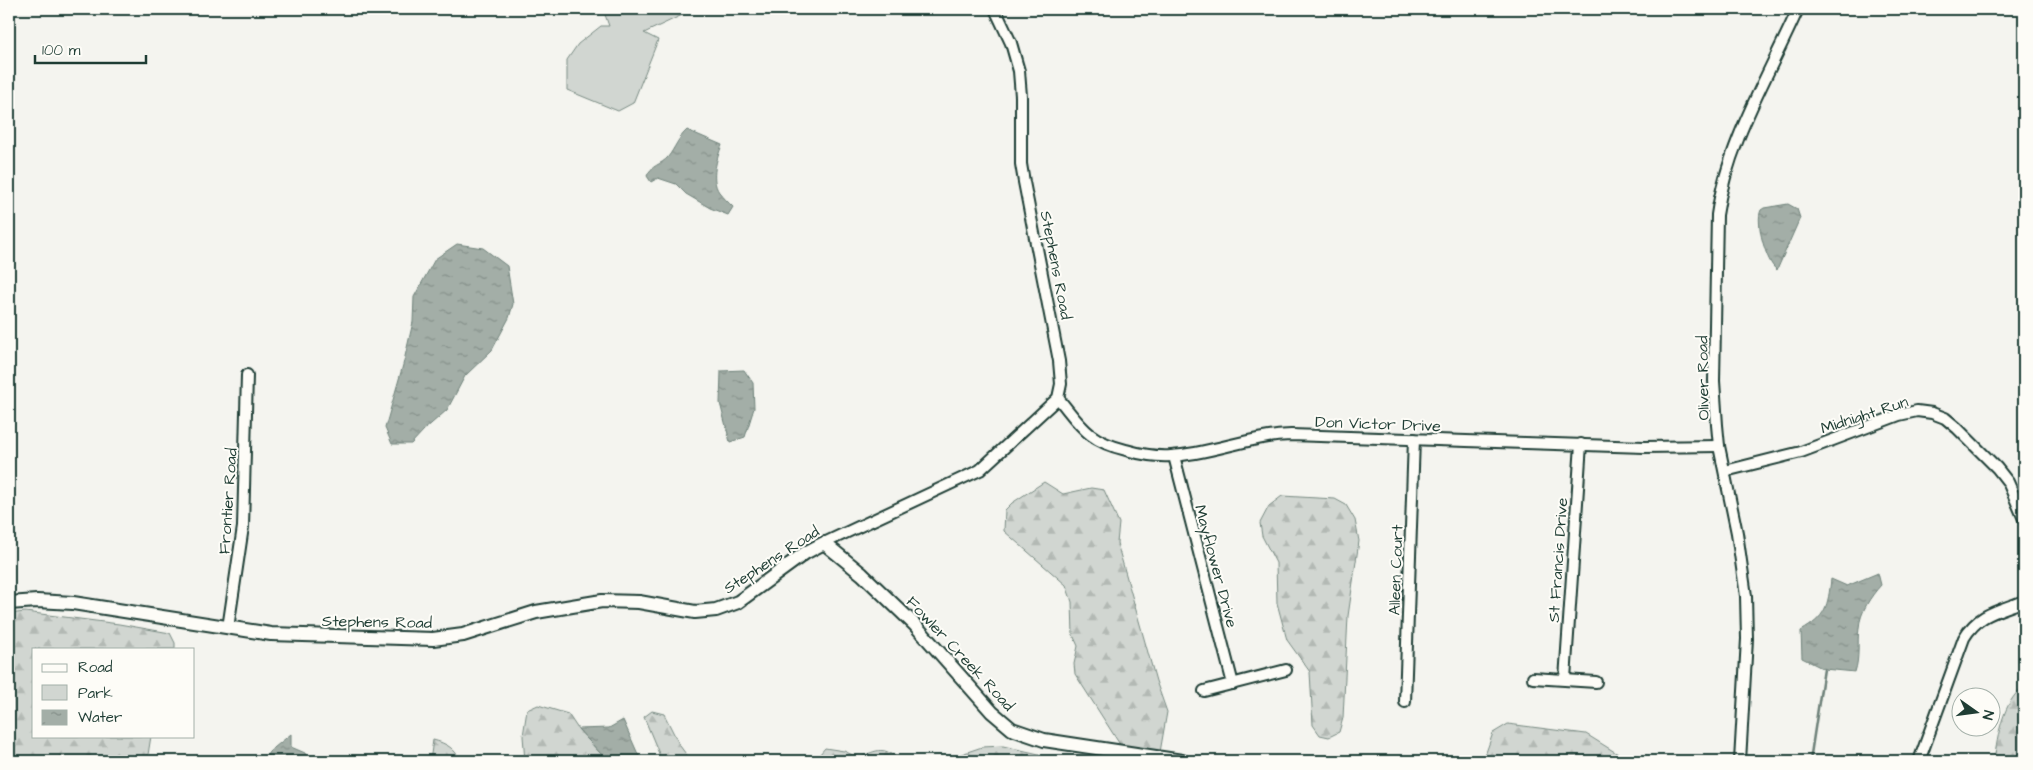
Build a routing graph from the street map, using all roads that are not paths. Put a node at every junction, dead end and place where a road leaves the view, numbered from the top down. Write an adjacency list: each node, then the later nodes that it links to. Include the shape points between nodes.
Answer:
1 (995, 9): 4 (street, Stephens Road, via 1011,43 1019,71 1021,164 1059,362 1061,384)
2 (1798, 9): 7 (street, Oliver Road, via 1744,126 1720,192 1716,234 1714,381)
3 (248, 375): 14 (street, Frontier Road, via 243,527)
4 (1058, 398): 8 (street, Don Victor Drive, via 1081,426 1105,444 1135,452); 11 (street, Stephens Road, via 980,470)
5 (1414, 439): 6 (street, Don Victor Drive); 8 (street, Don Victor Drive, via 1272,435); 21 (street, Alleen Court)
6 (1581, 444): 7 (street, Don Victor Drive); 17 (street, St Francis Drive)
7 (1719, 446): 9 (street, Oliver Road)
8 (1174, 456): 19 (street, Mayflower Drive)
9 (1725, 471): 10 (street, Midnight Run, via 1801,452 1899,415 1917,411 1932,413 1957,428 1997,468 2008,482); 23 (street, Oliver Road, via 1746,596 1747,639)
10 (2024, 519)
11 (824, 543): 14 (main road, Stephens Road, via 805,553 738,602 704,612 639,602 602,601 536,612 463,635 433,639 288,635); 22 (main road, Fowler Creek Road, via 915,625 992,712 1012,729 1044,740)
12 (2024, 601): 24 (street, via 1987,615 1970,627)
13 (9, 604): 14 (main road, Stephens Road, via 37,601 73,603)
14 (228, 628)
15 (1286, 670): 19 (street)
16 (1533, 678): 17 (street)
17 (1565, 679): 18 (street)
18 (1596, 682)
19 (1232, 684): 20 (street)
20 (1204, 691)
21 (1406, 702)
22 (1182, 761)
23 (1740, 761)
24 (1919, 761)

